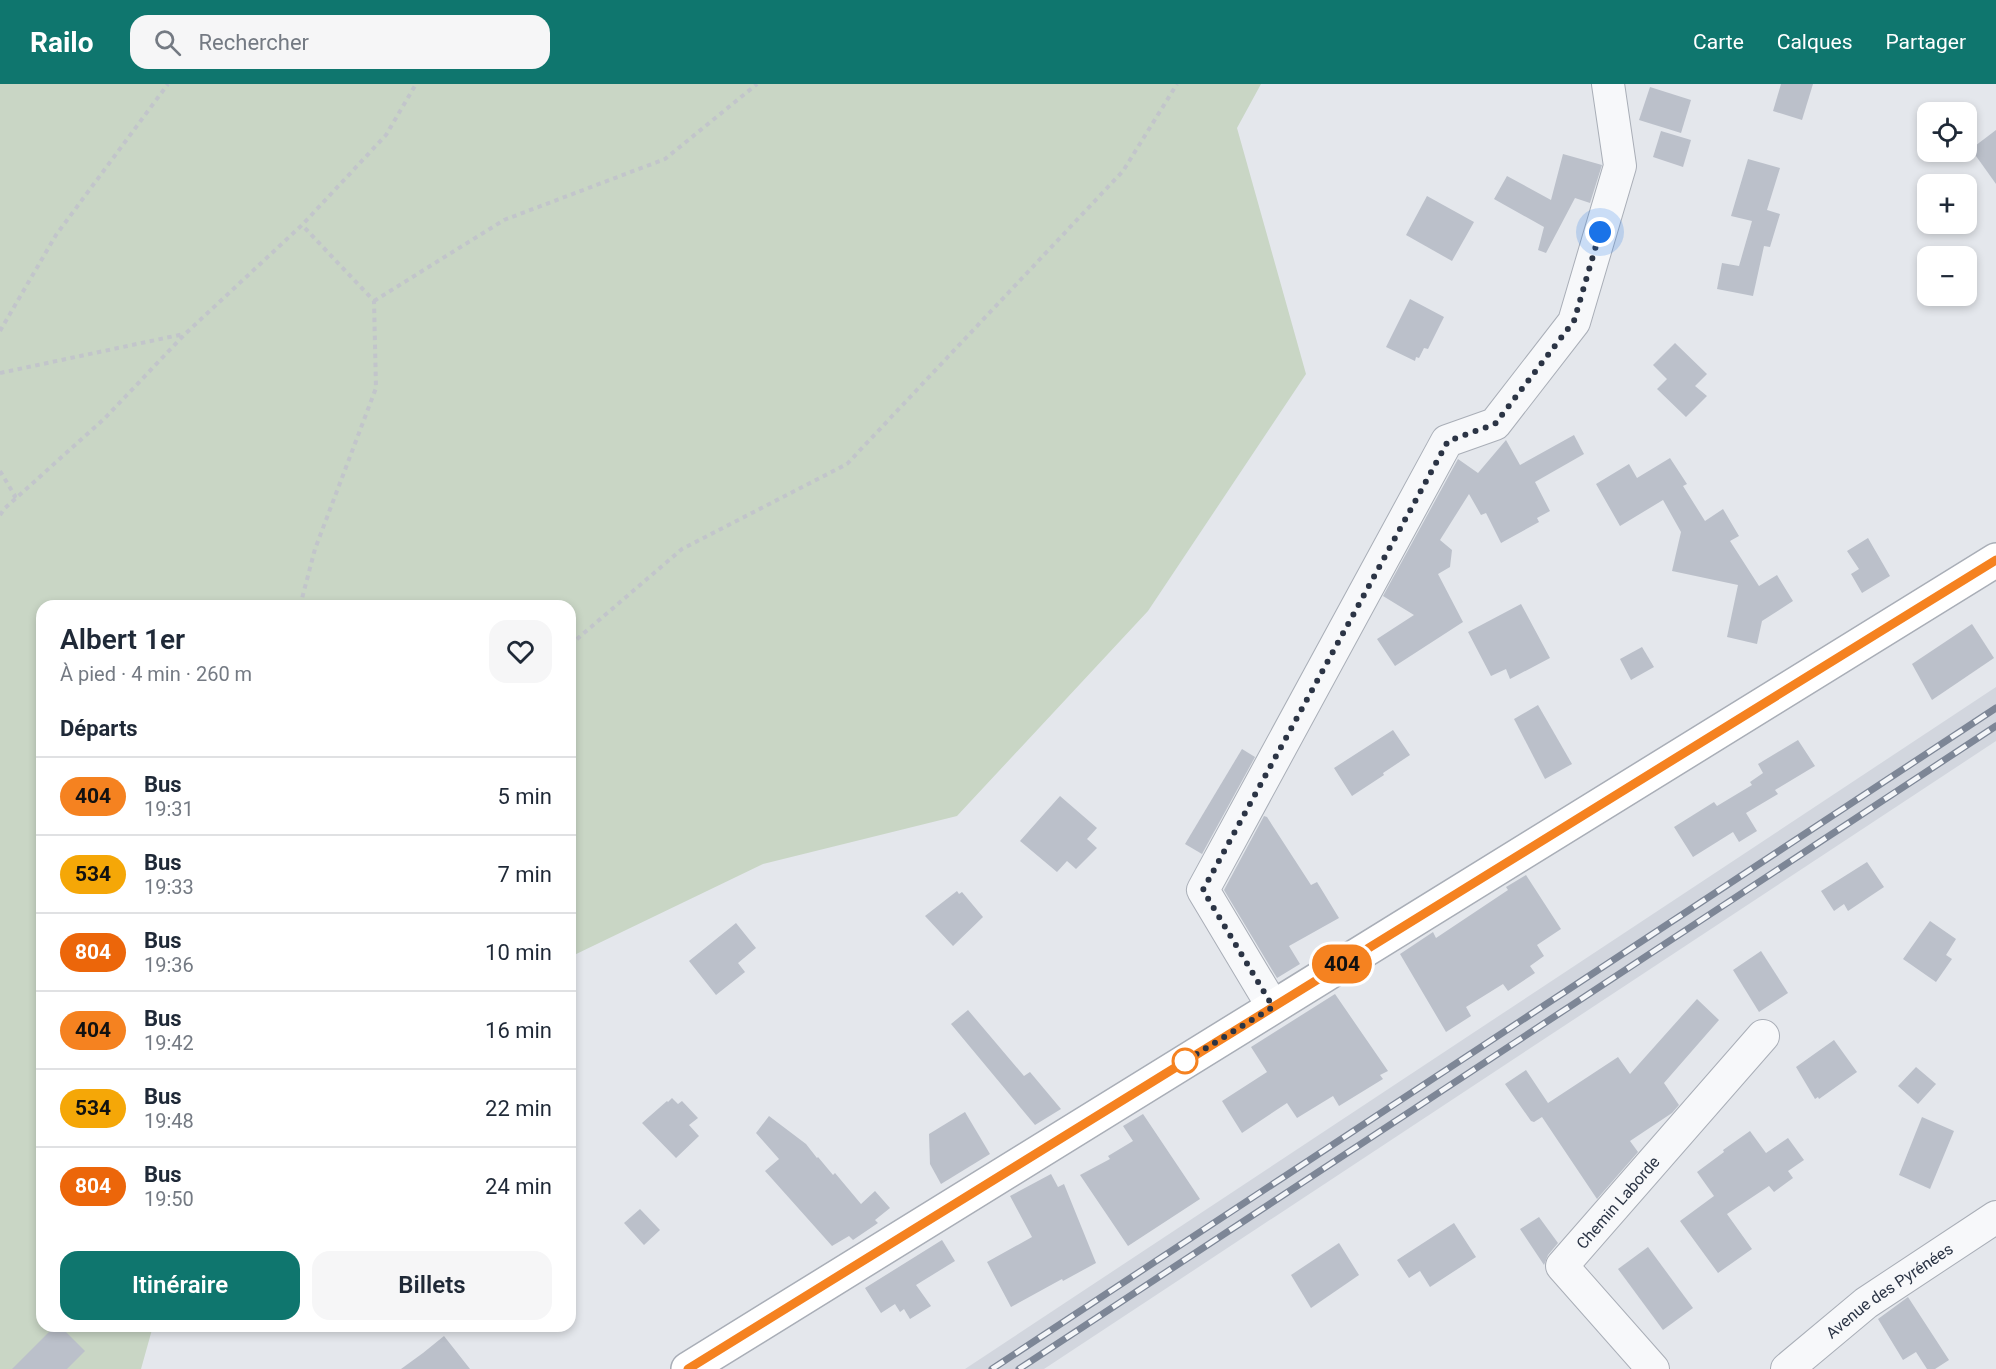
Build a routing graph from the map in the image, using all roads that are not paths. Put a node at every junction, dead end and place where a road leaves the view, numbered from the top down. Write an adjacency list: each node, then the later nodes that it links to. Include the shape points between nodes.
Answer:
1 (1608, 84): 3 (street, via 1620,166 1574,321 1495,424 1448,441 1203,890)
2 (1996, 560): 3 (main road)
3 (1273, 1007): 6 (main road)
4 (1762, 1035): 7 (street, Chemin Laborde, via 1562,1266)
5 (1996, 1217): 8 (street, Avenue des Pyrénées, via 1866,1302)
6 (688, 1369)
7 (1653, 1369)
8 (1787, 1369)

